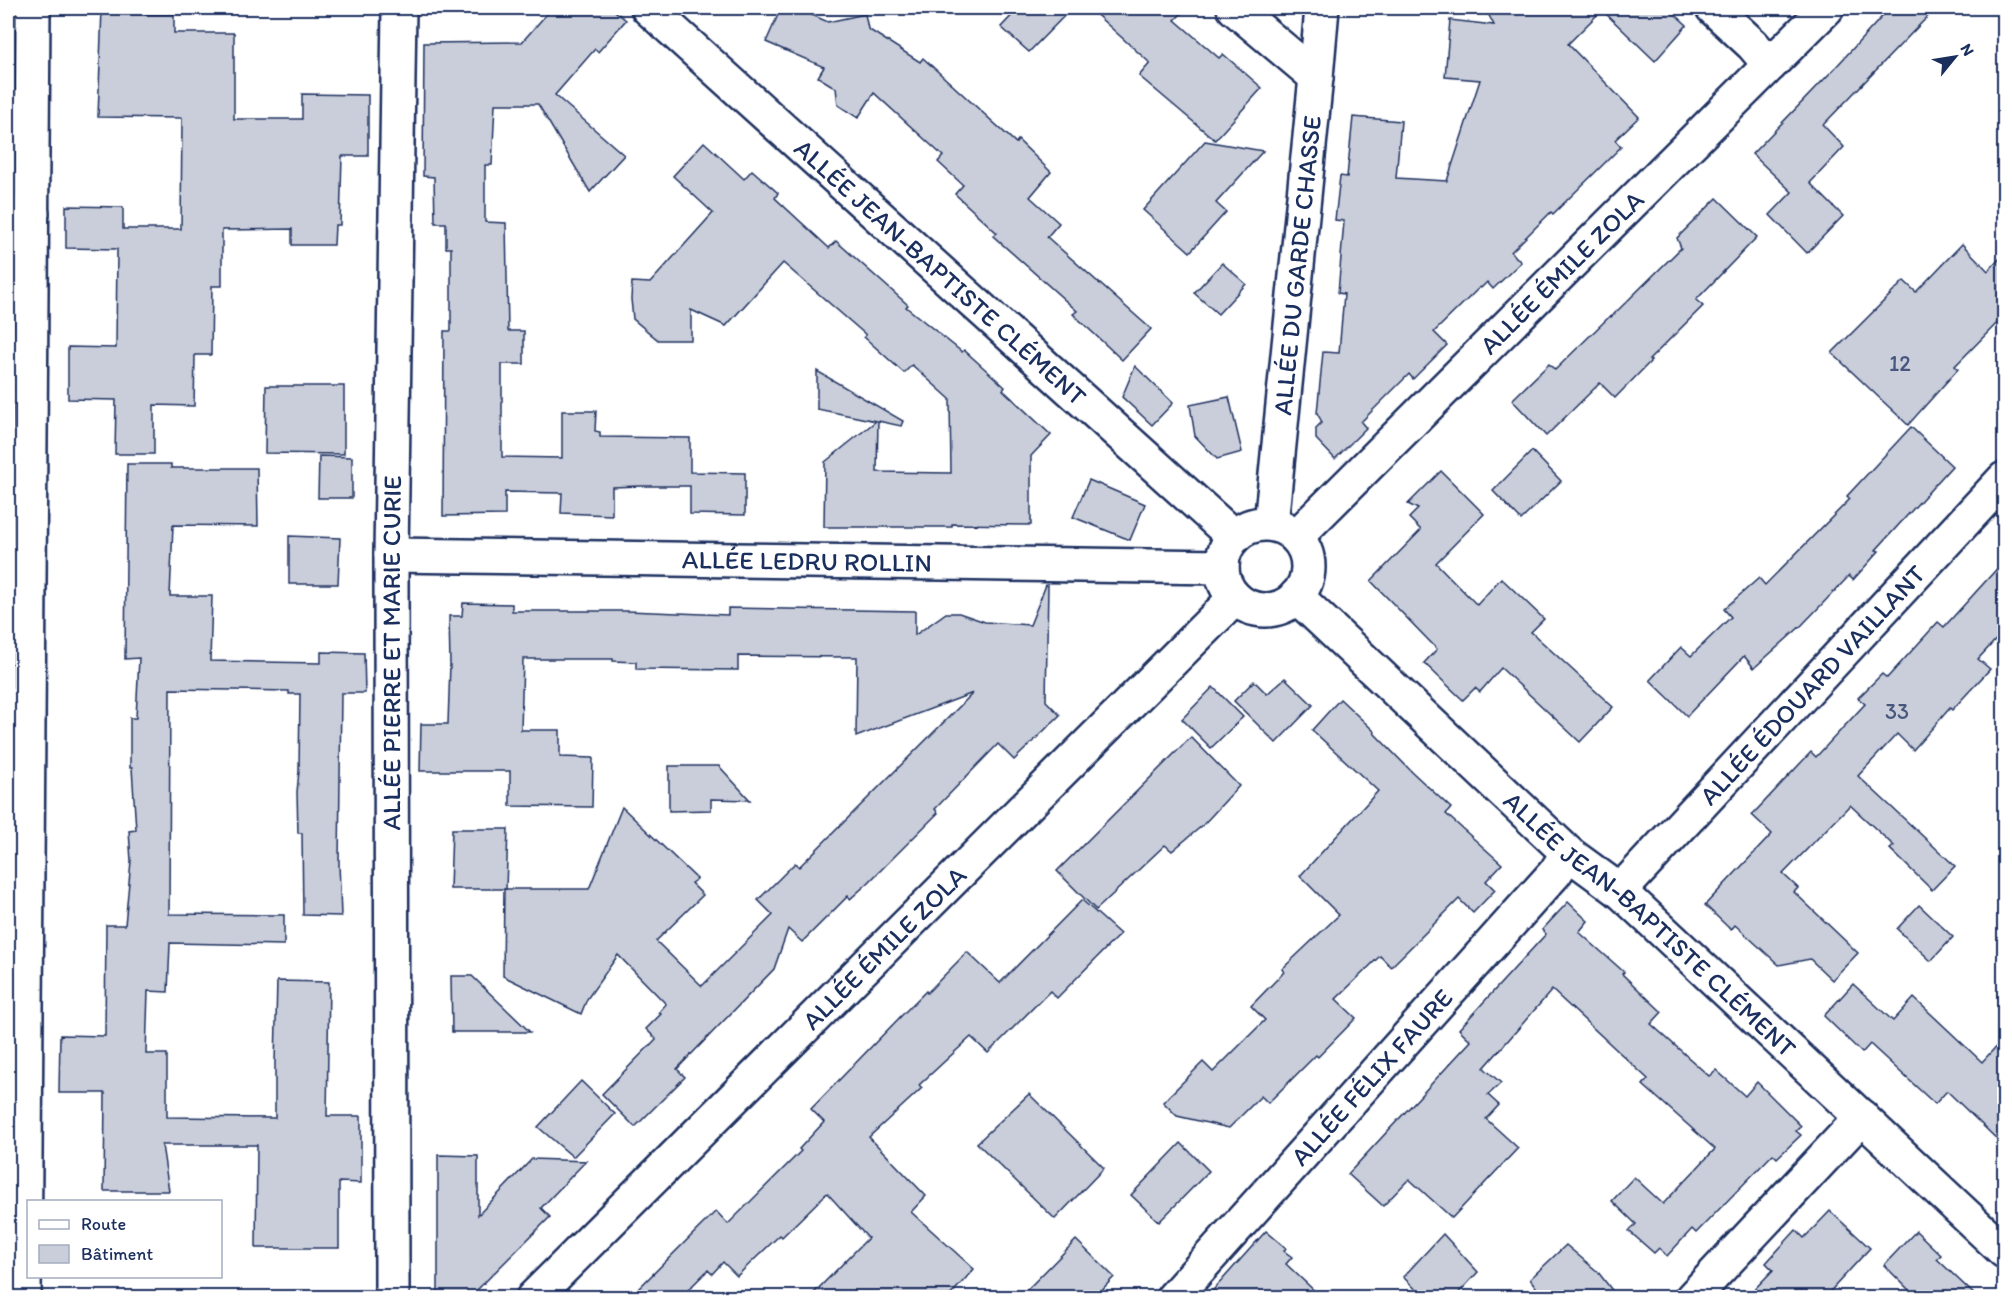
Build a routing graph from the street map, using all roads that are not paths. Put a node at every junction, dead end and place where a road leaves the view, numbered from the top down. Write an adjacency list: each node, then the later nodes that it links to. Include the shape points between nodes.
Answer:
1 (33, 8): 10 (street)
2 (399, 8): 14 (street, ALLÉE PIERRE ET MARIE CURIE)
3 (648, 8): 13 (street, ALLÉE JEAN-BAPTISTE CLÉMENT)
4 (1234, 8): 9 (street)
5 (1322, 8): 9 (street, ALLÉE DU GARDE CHASSE)
6 (1713, 8): 8 (street)
7 (1827, 8): 8 (street, ALLÉE ÉMILE ZOLA)
8 (1770, 65): 12 (street, ALLÉE ÉMILE ZOLA)
9 (1316, 77): 12 (street, ALLÉE DU GARDE CHASSE)
10 (20, 213): 21 (street)
11 (2004, 479): 18 (street, ALLÉE ÉDOUARD VAILLANT)
12 (1283, 531): 13 (street, via 1251,526); 15 (street, via 1303,548 1307,560 1304,585)
13 (1228, 552): 14 (street, ALLÉE LEDRU ROLLIN); 16 (street, via 1224,578)
14 (391, 555): 22 (street, ALLÉE PIERRE ET MARIE CURIE)
15 (1296, 596): 16 (street, via 1279,607 1260,609); 17 (street, ALLÉE JEAN-BAPTISTE CLÉMENT)
16 (1235, 598): 23 (street, ALLÉE ÉMILE ZOLA)
17 (1568, 854): 18 (street, ALLÉE JEAN-BAPTISTE CLÉMENT); 24 (street, ALLÉE FÉLIX FAURE)
18 (1620, 891): 19 (street, ALLÉE JEAN-BAPTISTE CLÉMENT)
19 (1862, 1117): 20 (street, ALLÉE JEAN-BAPTISTE CLÉMENT); 25 (street)
20 (2004, 1251)
21 (24, 1298)
22 (392, 1298)
23 (533, 1298)
24 (1173, 1298)
25 (1692, 1298)

